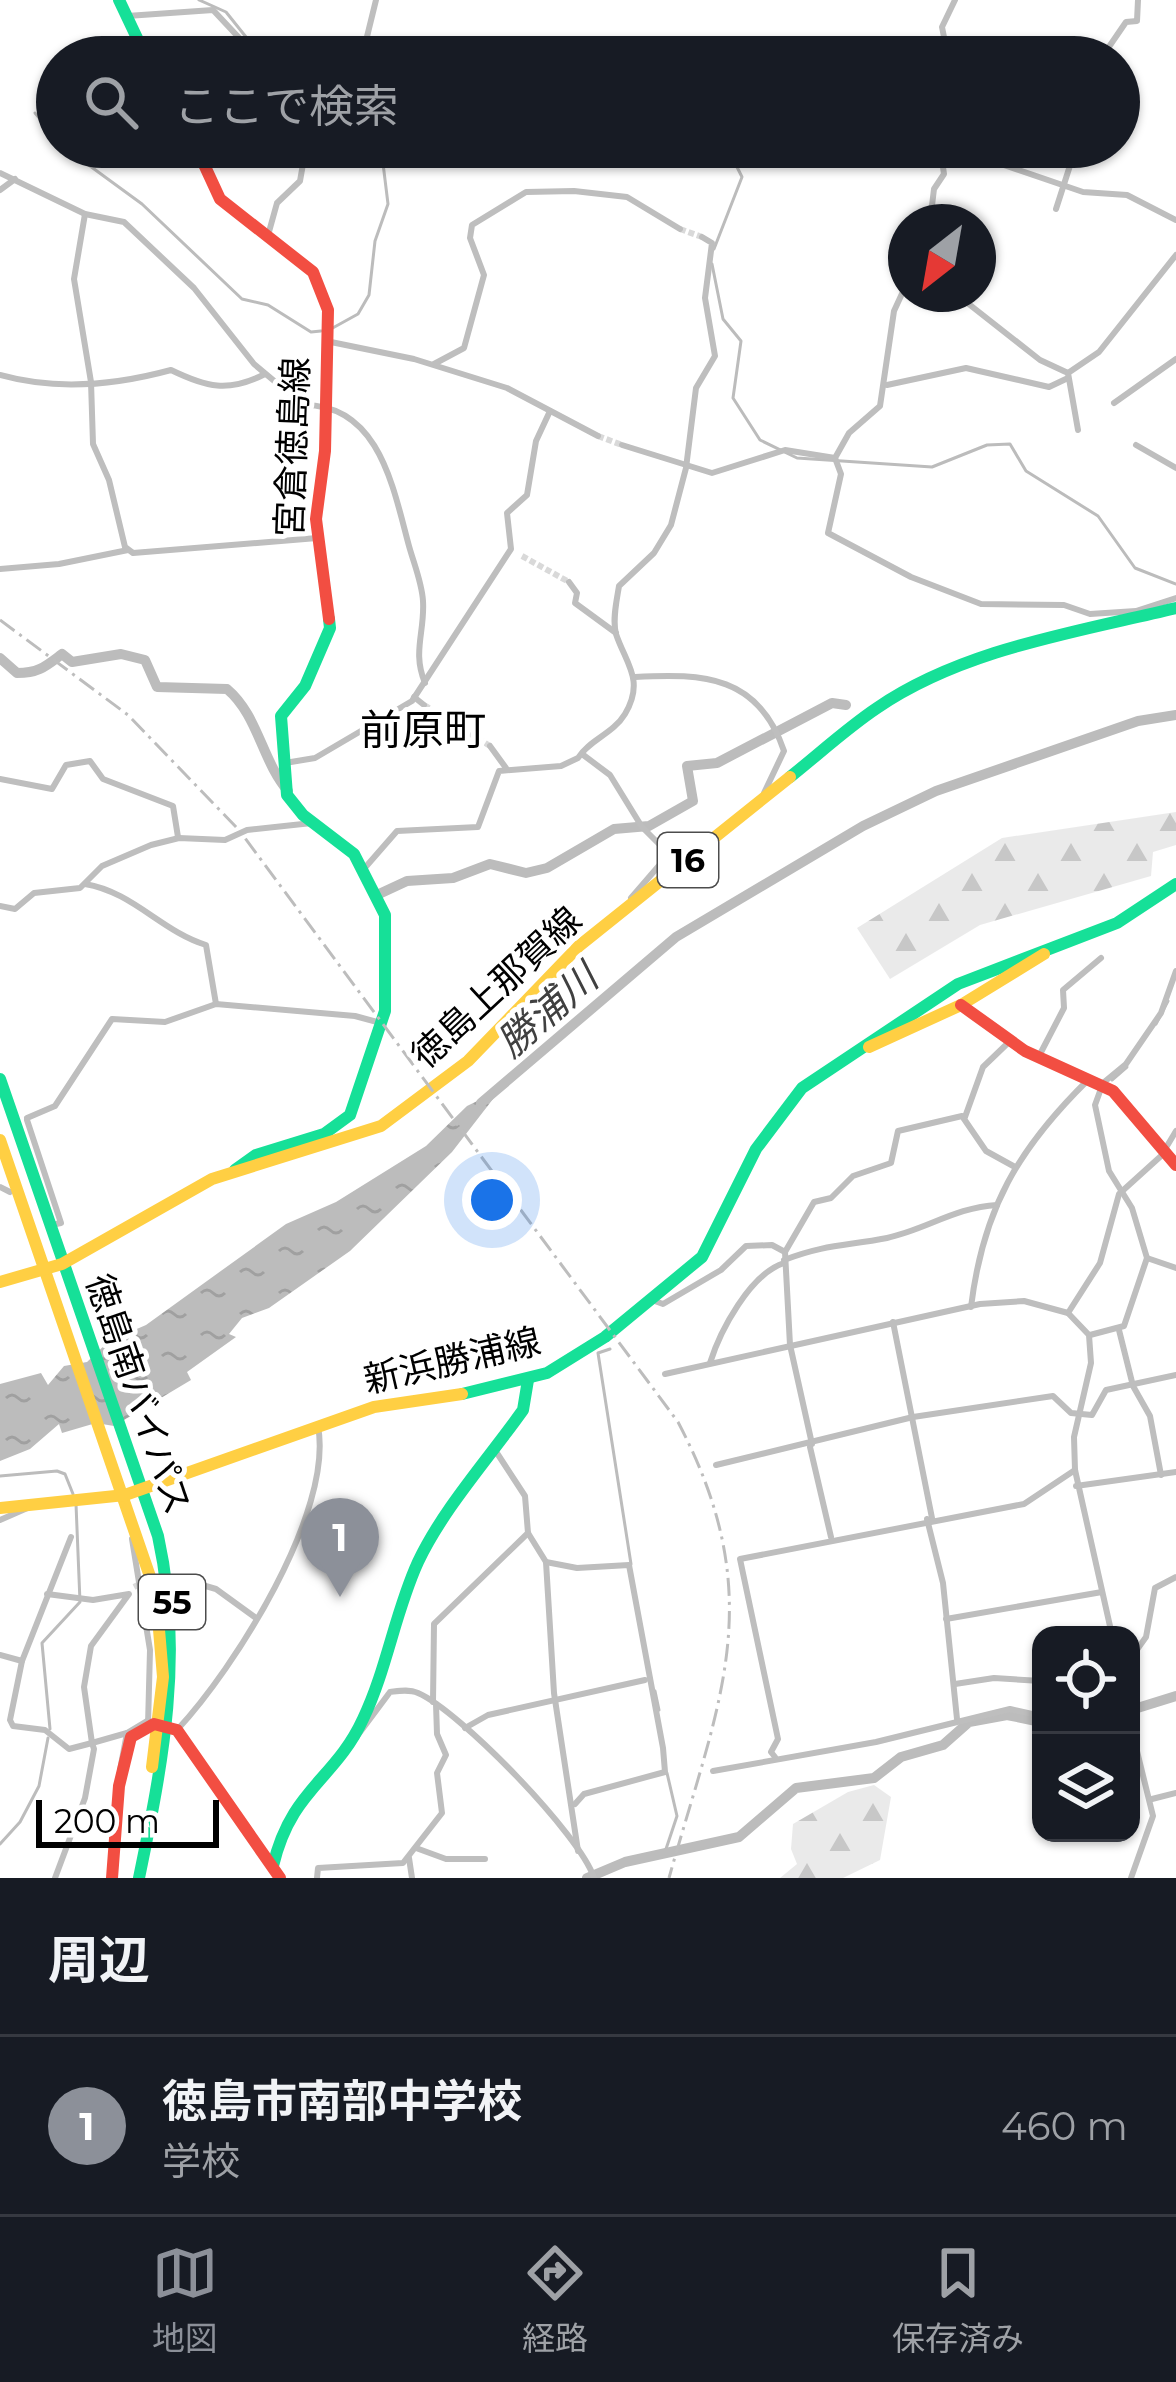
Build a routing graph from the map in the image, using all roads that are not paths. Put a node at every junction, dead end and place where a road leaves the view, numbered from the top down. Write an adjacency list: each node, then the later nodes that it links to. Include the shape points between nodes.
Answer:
1 (118, 0): 5 (main road)
2 (376, 0): 8 (street)
3 (955, 0): 9 (street)
4 (1138, 0): 10 (street, via 1136,21)
5 (122, 15): 6 (main road); 7 (street, via 213,10)
6 (134, 36)
7 (237, 36)
8 (367, 36)
9 (944, 36)
10 (1116, 36)
11 (206, 168): 26 (main road, 宮倉徳島線, via 220,200)
12 (302, 168): 26 (street, via 277,202)
13 (942, 168): 20 (street)
14 (1012, 168): 18 (street)
15 (1069, 168): 18 (street)
16 (0, 173): 17 (street)
17 (15, 179): 19 (street); 22 (street)
18 (1063, 186): 21 (street); 23 (street, via 1126,195)
19 (0, 190)
20 (934, 204)
21 (1057, 208)
22 (85, 214): 33 (street, via 115,217 138,233); 36 (street, via 74,279)
23 (1176, 220)
24 (680, 229): 32 (street, via 616,193 520,194 472,225 483,287 464,348)
25 (702, 237): 47 (street, via 712,243 705,298 715,356 696,388)
26 (267, 239): 30 (main road, 宮倉徳島線, via 319,281)
27 (1176, 255): 35 (street, via 1099,352)
28 (894, 312): 37 (street)
29 (979, 312): 35 (street)
30 (326, 341): 32 (street); 38 (main road, 宮倉徳島線)
31 (1176, 359): 39 (street)
32 (434, 364): 40 (street)
33 (265, 374): 36 (street, via 202,388 171,370); 38 (street, via 303,405)
34 (0, 375): 36 (street, via 37,385)
35 (1068, 376): 37 (street, via 1049,387 966,368); 41 (street)
36 (92, 382): 50 (street, via 93,444)
37 (887, 385): 45 (street)
38 (323, 403): 48 (main road, 宮倉徳島線); 59 (street, via 358,422 395,487 423,599 416,662)
39 (1114, 403)
40 (550, 411): 42 (street); 49 (street, via 527,495 507,513)
41 (1078, 430)
42 (598, 436)
43 (1136, 445): 46 (street)
44 (622, 446): 47 (street)
45 (836, 461): 47 (street, via 782,452 712,473); 56 (street, via 828,533 911,577 981,604)
46 (1176, 467)
47 (686, 469): 57 (street, via 669,530 620,586)
48 (317, 538): 50 (street); 64 (main road, 宮倉徳島線, via 329,637 281,716)
49 (511, 549): 51 (street); 59 (street)
50 (128, 550): 52 (street)
51 (522, 556)
52 (0, 568)
53 (569, 582): 57 (street, via 575,603)
54 (1176, 598): 56 (street)
55 (1176, 608): 56 (main road, 徳島上那賀線 / 16)
56 (1137, 613): 67 (main road, 徳島上那賀線 / 16, via 919,685 842,732)
57 (616, 633): 58 (street)
58 (634, 676): 63 (street, via 623,718); 67 (street, via 726,680 755,700 784,757)
59 (424, 683): 60 (street)
60 (414, 698): 61 (street); 64 (street, via 315,758)
61 (424, 705)
62 (490, 746): 65 (street)
63 (582, 754): 65 (street, via 560,766); 74 (street, via 610,775 669,854)
64 (285, 763): 68 (main road, 宮倉徳島線, via 287,795)
65 (506, 767): 70 (street, via 494,777 478,827 397,831)
66 (0, 779): 69 (street, via 52,789 66,765 90,761 103,779 173,806)
67 (763, 796): 74 (main road, 徳島上那賀線 / 16)
68 (312, 823): 69 (street, via 225,840); 70 (main road, 宮倉徳島線, via 348,847)
69 (179, 838): 71 (street, via 102,866)
70 (363, 870): 80 (main road, 宮倉徳島線, via 386,915)
71 (85, 884): 73 (street); 78 (street, via 111,890 175,936 206,945)
72 (1176, 884): 75 (main road, 新浜勝浦線, via 1117,923)
73 (0, 906)
74 (620, 915): 93 (main road, 徳島上那賀線 / 16, via 566,957 468,1061 392,1119)
75 (1050, 949): 79 (main road); 82 (main road, 新浜勝浦線, via 958,984)
76 (1101, 958): 83 (street, via 1063,990 1064,1008)
77 (1176, 971): 85 (street, via 1161,1013 1126,1064)
78 (216, 1004): 80 (street); 98 (street, via 165,1022 112,1019 55,1106 24,1120 61,1223)
79 (961, 1005): 81 (main road); 82 (main road)
80 (383, 1023): 93 (main road, 宮倉徳島線, via 350,1115)
81 (1009, 1042): 83 (main road); 86 (street, via 982,1067)
82 (858, 1048): 104 (main road, 新浜勝浦線, via 802,1088 743,1172 714,1241)
83 (1038, 1058): 85 (main road)
84 (0, 1079): 89 (main road, 徳島南バイパス / 55)
85 (1097, 1080): 90 (main road, via 1132,1107); 92 (street, via 1038,1129); 95 (street, via 1095,1116)
86 (965, 1117): 92 (street, via 986,1151); 99 (street, via 898,1131 891,1163 814,1202)
87 (1176, 1131): 90 (street)
88 (0, 1140): 102 (main road, 徳島南バイパス / 55)
89 (19, 1144): 98 (main road, 徳島南バイパス / 55); 102 (main road)
90 (1165, 1150): 91 (main road); 95 (street)
91 (1176, 1165)
92 (1015, 1167): 97 (street)
93 (235, 1171): 102 (main road, 徳島上那賀線 / 16)
94 (0, 1187): 96 (street)
95 (1122, 1191): 100 (street); 106 (street, via 1100,1263)
96 (10, 1192)
97 (997, 1205): 99 (street); 105 (street)
98 (48, 1226): 102 (main road, 徳島南バイパス / 55)
99 (785, 1258): 104 (street, via 772,1246 746,1246 712,1277 663,1304); 110 (street); 111 (street, via 729,1320)
100 (1147, 1258): 101 (street); 108 (street)
101 (1176, 1268)
102 (54, 1272): 103 (main road, 徳島上那賀線 / 16); 125 (main road, 徳島南バイパス / 55); 127 (main road, 徳島南バイパス / 55)
103 (0, 1285)
104 (652, 1300): 114 (main road, 新浜勝浦線, via 586,1351)
105 (971, 1307): 106 (street, via 1024,1301); 107 (street)
106 (1068, 1313): 109 (street)
107 (893, 1322): 110 (street); 117 (street)
108 (1119, 1330): 109 (street); 115 (street)
109 (1089, 1335): 116 (street)
110 (790, 1345): 111 (street); 119 (street)
111 (710, 1363): 112 (street)
112 (665, 1373)
113 (1176, 1375): 115 (street)
114 (528, 1380): 118 (main road, 新浜勝浦線, via 374,1407); 120 (main road, via 529,1397)
115 (1132, 1380): 116 (street, via 1106,1390 1092,1415); 124 (street, via 1150,1416)
116 (1079, 1415): 117 (street, via 1053,1396); 122 (street)
117 (913, 1417): 119 (street); 130 (street)
118 (318, 1426): 125 (main road, 新浜勝浦線); 142 (street, via 305,1522)
119 (811, 1446): 121 (street); 135 (street)
120 (495, 1450): 132 (street, via 525,1496); 159 (main road, via 419,1560)
121 (716, 1465)
122 (1075, 1470): 126 (street); 130 (street, via 1024,1504)
123 (1176, 1472): 124 (street)
124 (1161, 1474): 126 (street)
125 (140, 1486): 127 (main road, 新浜勝浦線); 141 (main road); 155 (main road, 徳島南バイパス / 55, via 175,1622)
126 (1076, 1486): 139 (street)
127 (124, 1492): 128 (main road, 新浜勝浦線); 133 (main road, 徳島南バイパス / 55)
128 (35, 1504): 129 (main road, 新浜勝浦線); 131 (street)
129 (0, 1508)
130 (930, 1518): 135 (street); 143 (street)
131 (0, 1520)
132 (529, 1533): 136 (street); 152 (street, via 434,1624)
133 (139, 1534): 141 (main road, 徳島南バイパス / 55); 155 (street, via 131,1541)
134 (71, 1537): 140 (street)
135 (831, 1538): 161 (street, via 740,1559)
136 (546, 1562): 148 (street, via 629,1565); 151 (street)
137 (1176, 1577): 145 (street, via 1154,1588)
138 (184, 1580): 142 (street, via 216,1589)
139 (1102, 1592): 143 (street); 144 (street)
140 (47, 1594): 147 (street); 160 (street, via 93,1600 131,1591 91,1646 85,1687)
141 (156, 1594): 155 (main road, 徳島南バイパス / 55)
142 (256, 1618): 155 (street)
143 (946, 1619): 150 (street)
144 (1110, 1626)
145 (1140, 1645)
146 (0, 1654): 147 (street)
147 (22, 1661): 160 (street, via 10,1724 50,1733 69,1749)
148 (646, 1680): 151 (street); 166 (street, via 665,1772 584,1794)
149 (1032, 1680): 150 (street)
150 (954, 1684): 154 (street)
151 (555, 1700): 156 (street); 166 (street)
152 (435, 1703): 156 (street); 159 (street, via 416,1692 390,1692); 167 (street, via 446,1754 437,1773 442,1813)
153 (1032, 1714): 154 (street, via 1010,1709)
154 (957, 1720): 161 (street)
155 (164, 1727): 157 (street); 162 (main road, via 131,1737); 171 (main road); 175 (main road, 徳島南バイパス / 55)
156 (465, 1727): 168 (street)
157 (127, 1732): 160 (street); 162 (street)
158 (1133, 1734): 165 (street)
159 (351, 1740): 171 (main road, via 301,1797)
160 (92, 1743): 173 (street, via 90,1780)
161 (775, 1756): 163 (street)
162 (121, 1771): 174 (main road)
163 (713, 1771)
164 (1176, 1792): 165 (street)
165 (1153, 1799): 178 (street)
166 (575, 1804): 168 (street)
167 (416, 1848): 169 (street); 170 (street, via 446,1859)
168 (578, 1851): 172 (street)
169 (409, 1858): 176 (street, via 387,1868 318,1868); 177 (street)
170 (485, 1859)
171 (272, 1870)
172 (593, 1875)
173 (55, 1878)
174 (112, 1878)
175 (135, 1878)
176 (317, 1878)
177 (412, 1878)
178 (1131, 1878)

